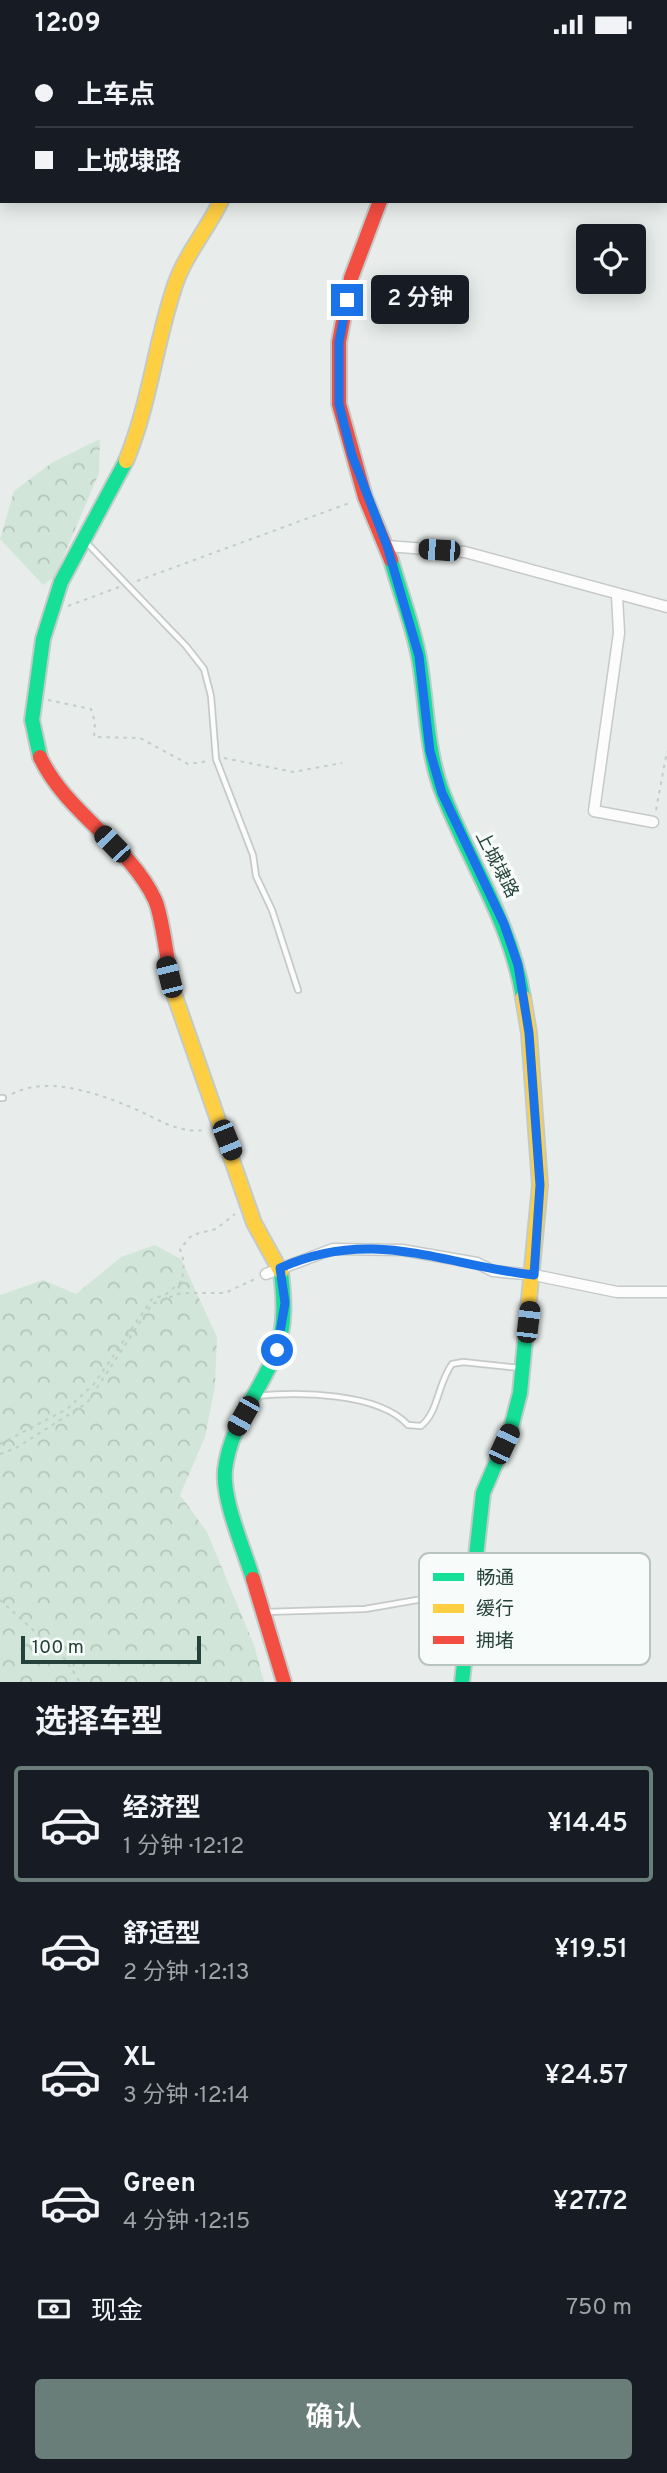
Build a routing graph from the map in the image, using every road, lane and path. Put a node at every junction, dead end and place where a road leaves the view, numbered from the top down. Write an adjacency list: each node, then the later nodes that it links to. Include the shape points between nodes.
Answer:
1 (219, 203): 4 (street, via 184,261 142,422 125,463)
2 (379, 203): 3 (street, 上城埭路, via 351,278 339,342 339,404)
3 (365, 497): 5 (street, 上城埭路); 6 (path)
4 (82, 538): 6 (lane); 9 (street)
5 (387, 546): 7 (street, via 466,552); 20 (street, 上城埭路, via 419,656 430,751 442,793 504,924 518,965 529,1033 540,1185)
6 (127, 584): 9 (path); 12 (lane, via 204,670)
7 (617, 595): 8 (street); 14 (street, via 618,633 594,811)
8 (667, 607)
9 (51, 613): 10 (street)
10 (33, 697): 12 (path, via 91,709 94,737 141,738 188,764); 17 (street, via 36,747 45,767 130,862 156,902 175,1000)
11 (667, 751): 14 (path)
12 (216, 759): 13 (path, via 229,757 293,772); 15 (lane)
13 (342, 762)
14 (653, 822)
15 (298, 990)
16 (1, 1098): 17 (path, via 24,1087 47,1084 128,1105 187,1132)
17 (222, 1127): 18 (street)
18 (249, 1208): 19 (street); 24 (path, via 216,1229 192,1235 180,1249 182,1282 152,1299 94,1384 67,1409)
19 (273, 1271): 20 (street, via 333,1249 402,1250 477,1263 493,1271); 23 (street, via 285,1303 277,1350); 25 (path, via 225,1293 181,1293 152,1304 87,1403)
20 (534, 1275): 21 (street, via 617,1292); 22 (street, 上城埭路)
21 (667, 1293)
22 (523, 1368): 23 (lane, via 452,1364 441,1380 431,1417 421,1426 408,1425 380,1405 294,1392); 26 (street, 上城埭路, via 511,1428 483,1493)
23 (255, 1396): 29 (street, via 232,1437 225,1472 229,1503)
24 (0, 1444)
25 (0, 1454)
26 (477, 1553)
27 (419, 1599): 29 (lane, via 365,1609)
28 (0, 1600): 30 (path, via 65,1659)
29 (264, 1613): 31 (street)
30 (80, 1682)
31 (285, 1682)

